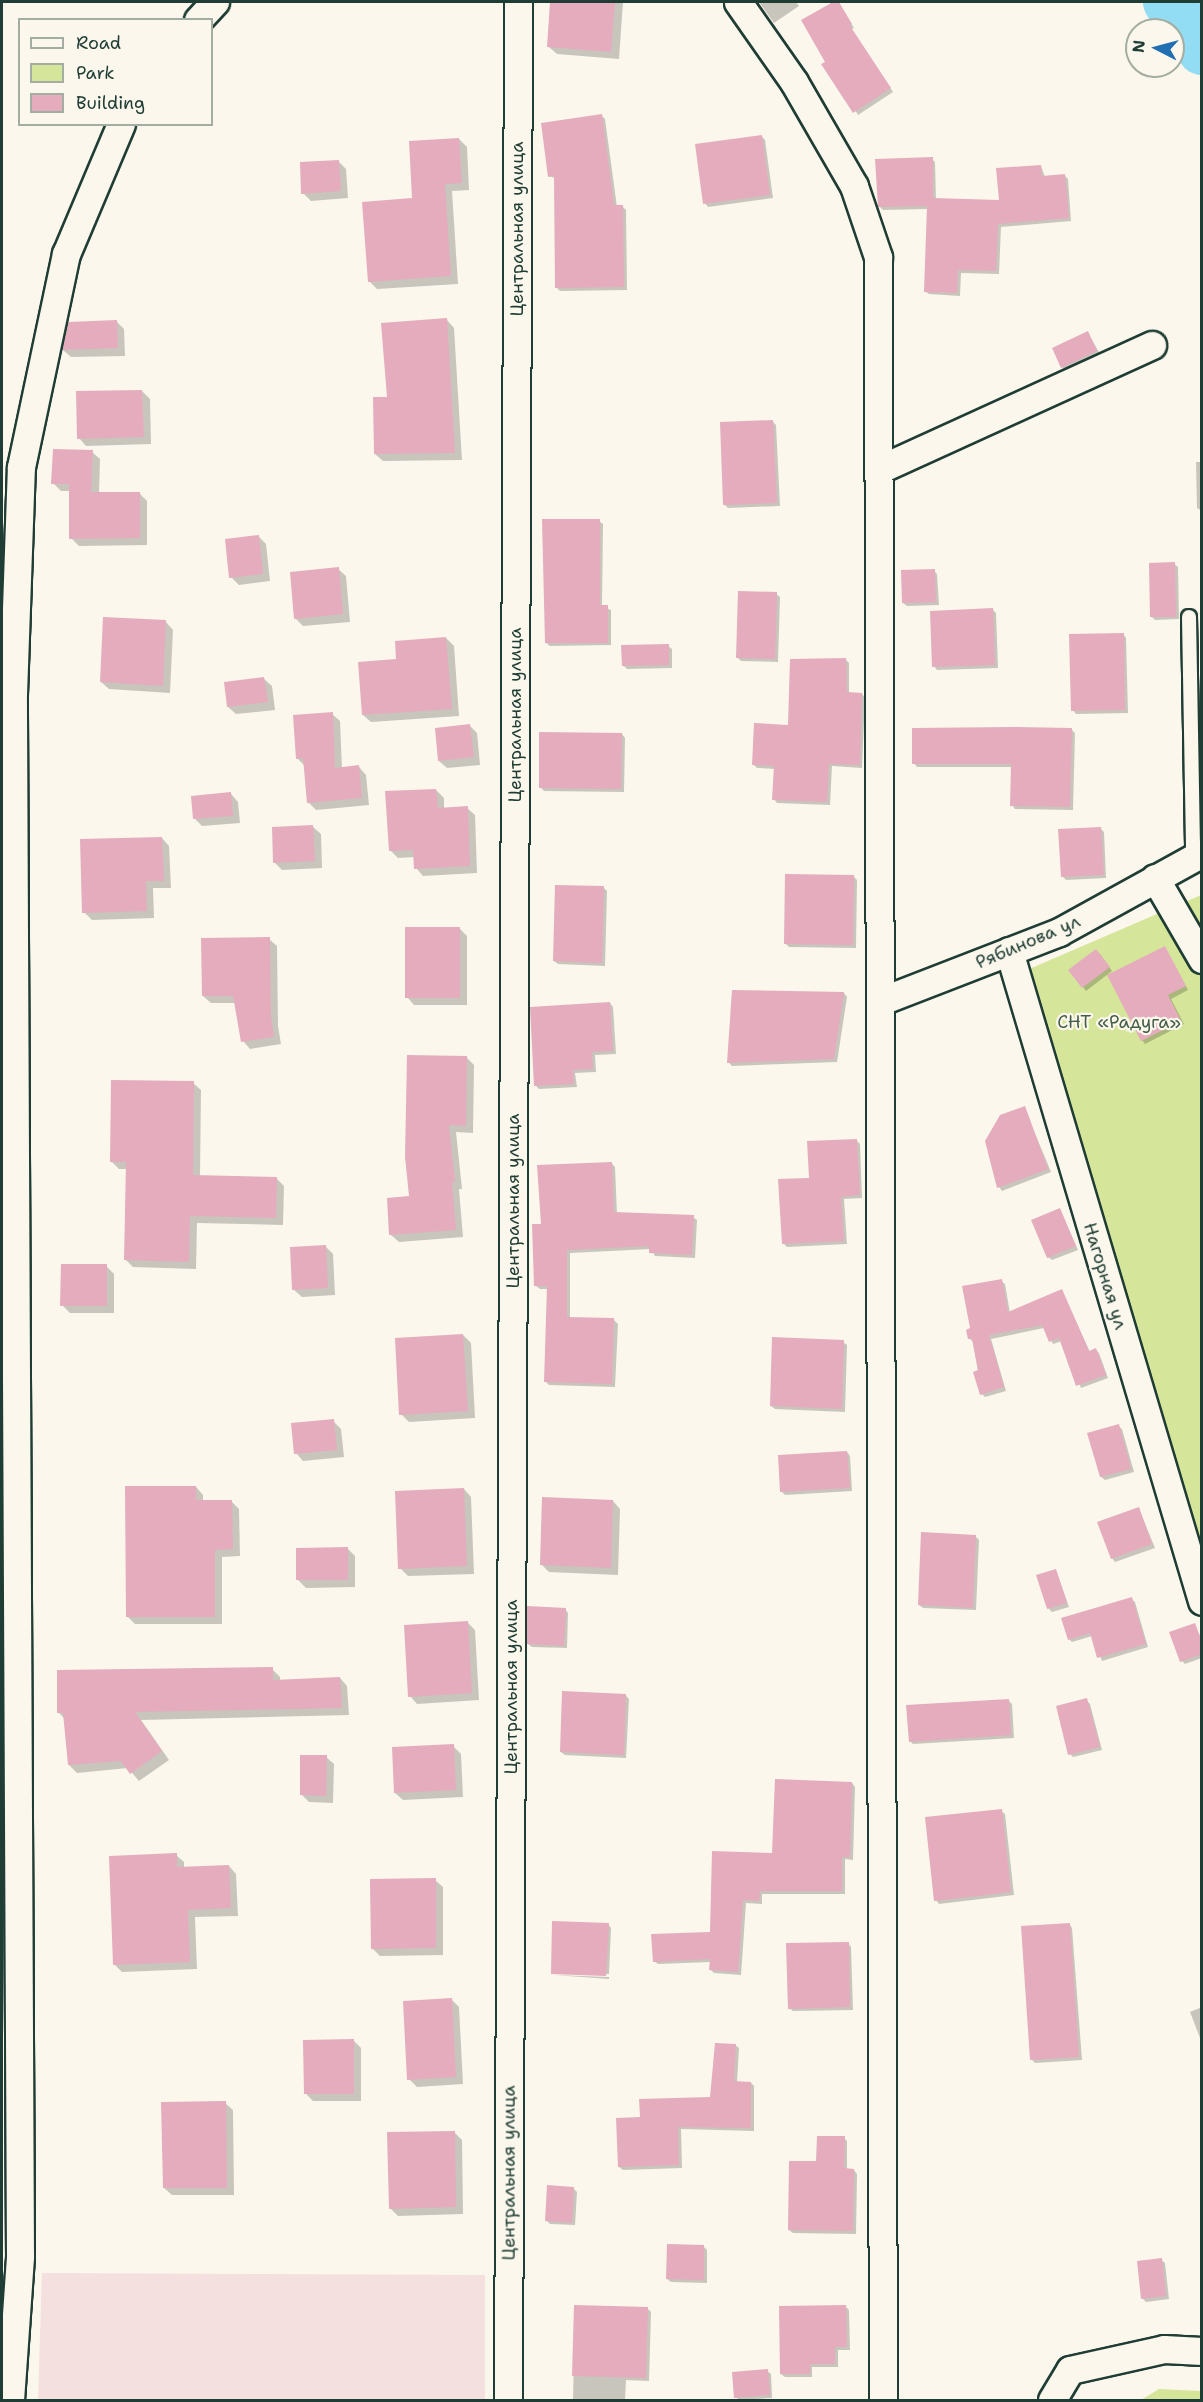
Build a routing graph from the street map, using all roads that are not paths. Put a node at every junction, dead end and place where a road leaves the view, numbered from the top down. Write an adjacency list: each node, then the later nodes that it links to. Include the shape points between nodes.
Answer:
1 (214, 2): 4 (street)
2 (518, 2): 17 (street, Центральная улица)
3 (738, 2): 7 (street, via 794,82 854,186 878,257)
4 (200, 18)
5 (120, 126): 16 (street, via 66,254 21,467 13,694 20,2256)
6 (1152, 345): 7 (street)
7 (880, 469): 13 (street)
8 (1189, 617): 9 (lane)
9 (1197, 855): 10 (street, Рябинова ул)
10 (1155, 878): 11 (street, Рябинова ул, via 1059,932); 12 (street)
11 (1009, 951): 13 (street, Рябинова ул); 14 (street, Нагорная ул)
12 (1202, 959)
13 (880, 1001): 18 (street)
14 (1202, 1601)
15 (1202, 2351): 19 (street, via 1164,2349 1070,2370)
16 (10, 2400)
17 (508, 2400)
18 (883, 2400)
19 (1052, 2400)

